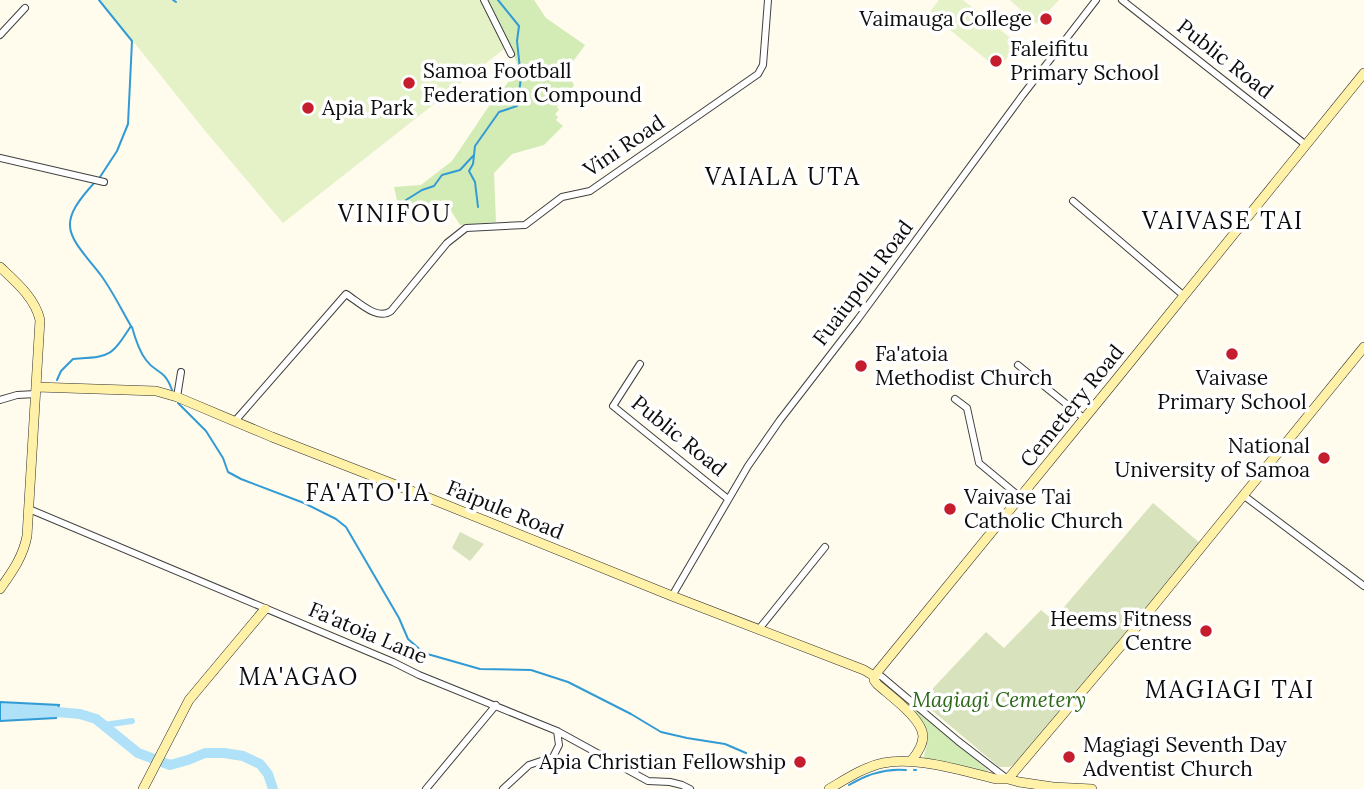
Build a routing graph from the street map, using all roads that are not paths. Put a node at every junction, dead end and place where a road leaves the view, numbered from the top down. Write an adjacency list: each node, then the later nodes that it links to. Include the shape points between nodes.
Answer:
1 (484, 0): 7 (street)
2 (768, 0): 24 (street, Vini Road, via 763,65 758,74 590,191 562,197 525,225 466,228 447,243 386,315 378,315 346,294)
3 (1096, 0): 27 (street, Fuaiupolu Road, via 780,420)
4 (1122, 0): 9 (street, Public Road)
5 (25, 8): 6 (street)
6 (0, 34)
7 (511, 54)
8 (1364, 73): 9 (street, Cemetery Road)
9 (1306, 145): 14 (street, Cemetery Road)
10 (0, 158): 11 (street)
11 (103, 182)
12 (1073, 201): 14 (street)
13 (0, 267): 19 (street, via 37,307)
14 (1184, 295): 23 (street, Cemetery Road)
15 (1364, 347): 25 (street)
16 (640, 364): 27 (street, Public Road, via 613,406)
17 (1018, 365): 23 (street)
18 (181, 372): 20 (street)
19 (36, 390): 20 (street, Faipule Road, via 156,391); 22 (street); 28 (street)
20 (177, 397): 24 (street, Faipule Road)
21 (955, 399): 26 (street, via 967,408 979,463)
22 (0, 400)
23 (1085, 419): 26 (street, Cemetery Road)
24 (235, 421): 32 (street, Faipule Road)
25 (1244, 495): 30 (street); 39 (street)
26 (1020, 497): 35 (street, Cemetery Road)
27 (729, 499): 32 (street, Fuaiupolu Road)
28 (29, 509): 31 (street, via 25,548); 33 (street, Fa'atoia Lane)
29 (825, 547): 34 (street)
30 (1364, 586)
31 (0, 589)
32 (672, 596): 34 (street, Faipule Road)
33 (265, 609): 36 (street, Fa'atoia Lane); 40 (street, via 189,700)
34 (759, 629): 35 (street, Faipule Road)
35 (874, 676): 38 (street, via 921,730 922,744); 39 (street, via 881,676)
36 (496, 705): 37 (street, Fa'atoia Lane); 41 (street)
37 (557, 731): 42 (street, via 559,746 553,757 530,765); 43 (street, Fa'atoia Lane, via 648,781)
38 (911, 761): 39 (street); 44 (street, via 881,763)
39 (1007, 779): 45 (street)
40 (143, 789)
41 (426, 789)
42 (503, 789)
43 (690, 789)
44 (829, 789)
45 (1092, 789)

